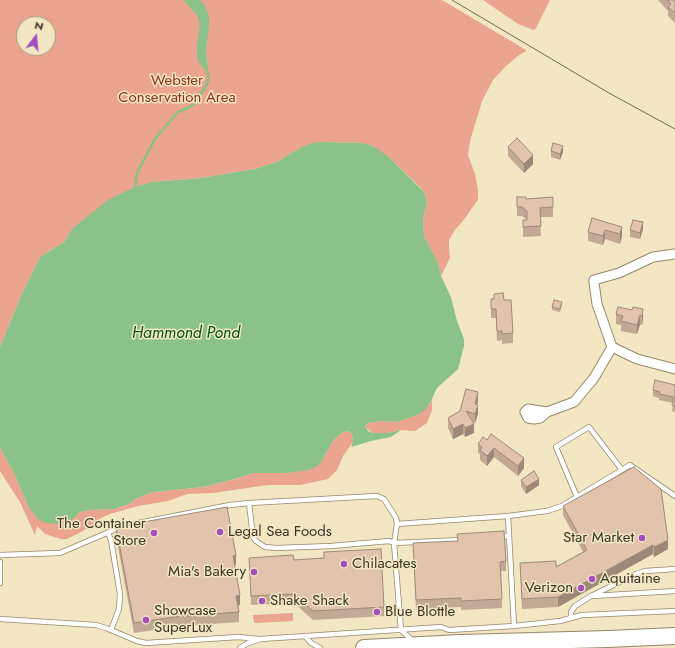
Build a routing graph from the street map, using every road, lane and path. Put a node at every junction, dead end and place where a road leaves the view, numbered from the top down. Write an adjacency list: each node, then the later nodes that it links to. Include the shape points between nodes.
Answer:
1 (675, 254): 2 (street, via 653,257 619,273 594,280 597,304)
2 (612, 347): 3 (street, via 637,359); 4 (street, via 594,378 574,402)
3 (675, 369)
4 (547, 412)
5 (622, 470): 6 (lane, via 630,465); 7 (lane); 7 (lane, via 589,427 556,448)
6 (675, 496)
7 (577, 497): 9 (lane, via 555,509)
8 (249, 503): 10 (lane, via 377,496 384,499); 11 (lane, via 146,521); 15 (lane, via 253,537 265,547 331,546 389,541)
9 (508, 516): 10 (lane); 12 (lane)
10 (397, 524): 15 (lane)
11 (108, 533): 16 (lane, via 60,553); 26 (lane, via 120,594 119,609)
12 (509, 536): 13 (lane); 25 (lane)
13 (495, 537)
14 (466, 539): 15 (lane)
15 (394, 544): 27 (lane)
16 (0, 555)
17 (0, 562): 19 (lane)
18 (675, 569): 21 (lane, via 641,572)
19 (0, 583)
20 (675, 591): 21 (lane)
21 (591, 596): 23 (lane, via 572,609)
22 (675, 611): 23 (lane)
23 (571, 617): 25 (lane, via 560,621)
24 (0, 619): 26 (lane, via 96,625)
25 (514, 626): 27 (lane)
26 (111, 630): 30 (lane, via 146,643 238,637)
27 (401, 630): 28 (lane); 31 (lane, via 412,641)
28 (305, 636): 30 (lane); 34 (lane)
29 (675, 636): 32 (highway)
30 (261, 640): 33 (lane)
31 (425, 644): 32 (highway); 35 (highway)
32 (460, 645)
33 (240, 648)
34 (320, 648)
35 (364, 648)

